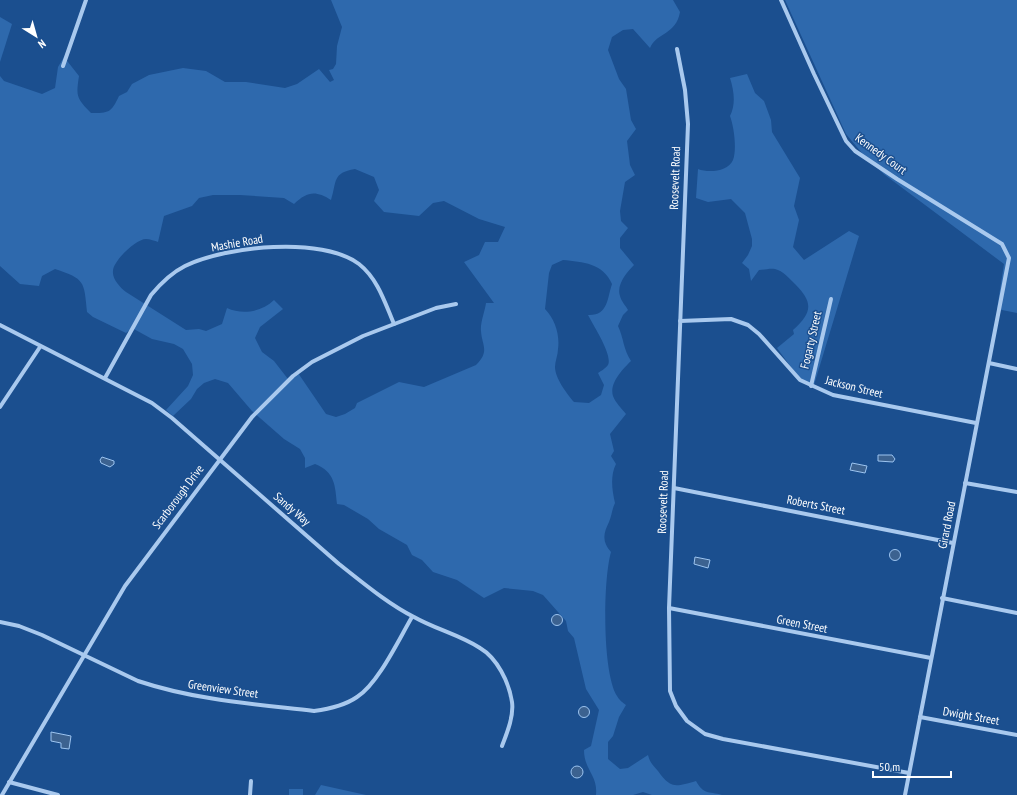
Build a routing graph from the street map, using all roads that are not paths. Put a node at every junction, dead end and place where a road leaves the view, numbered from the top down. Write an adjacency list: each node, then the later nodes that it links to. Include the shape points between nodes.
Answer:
1 (86, 0): 4 (street)
2 (781, 0): 5 (street, Kennedy Court, via 846,141 855,151 897,179 1002,244)
3 (678, 49): 8 (street, Roosevelt Road, via 688,124)
4 (63, 66)
5 (1009, 258): 12 (street, Girard Road)
6 (831, 299): 15 (street, Fogarty Street)
7 (456, 304): 9 (street, Scarborough Drive, via 436,308)
8 (680, 322): 15 (street, Jackson Street, via 731,319 748,325 800,380); 20 (street, Roosevelt Road)
9 (394, 324): 14 (street, Mashie Road, via 376,283 353,260 320,249 278,247 248,250 204,259 171,274 151,295); 18 (street, Scarborough Drive, via 341,346 293,376 252,417)
10 (0, 326): 11 (street, Sandy Way)
11 (40, 347): 14 (street, Sandy Way); 16 (street)
12 (989, 363): 13 (street); 17 (street, Girard Road)
13 (1017, 369)
14 (105, 378): 18 (street, Sandy Way, via 152,403)
15 (811, 386): 17 (street, Jackson Street, via 833,395)
16 (0, 407)
17 (976, 423): 19 (street, Girard Road)
18 (220, 459): 26 (street, Sandy Way, via 339,564); 28 (street, Scarborough Drive, via 125,586)
19 (965, 483): 21 (street); 22 (street, Girard Road)
20 (674, 488): 22 (street, Roberts Street); 24 (street, Roosevelt Road)
21 (1017, 492)
22 (953, 542): 23 (street, Girard Road)
23 (942, 598): 25 (street); 29 (street, Girard Road)
24 (669, 608): 29 (street, Green Street); 33 (street, Roosevelt Road, via 670,691 676,706 687,721 705,734)
25 (1017, 613)
26 (412, 617): 28 (street, Greenview Street, via 378,674 358,697 328,709 314,711 204,698 138,681); 32 (street, Sandy Way, via 480,648 492,657 512,702 509,727)
27 (0, 622): 28 (street, Greenview Street, via 31,631)
28 (83, 655): 35 (street, Scarborough Drive)
29 (931, 658): 30 (street, Girard Road)
30 (920, 717): 31 (street, Dwight Street); 33 (street, Girard Road)
31 (1017, 735)
32 (502, 746)
33 (909, 774): 39 (street, Girard Road)
34 (251, 780): 38 (street)
35 (9, 782): 36 (street, Scarborough Drive); 37 (street)
36 (2, 795)
37 (58, 795)
38 (250, 795)
39 (905, 795)

